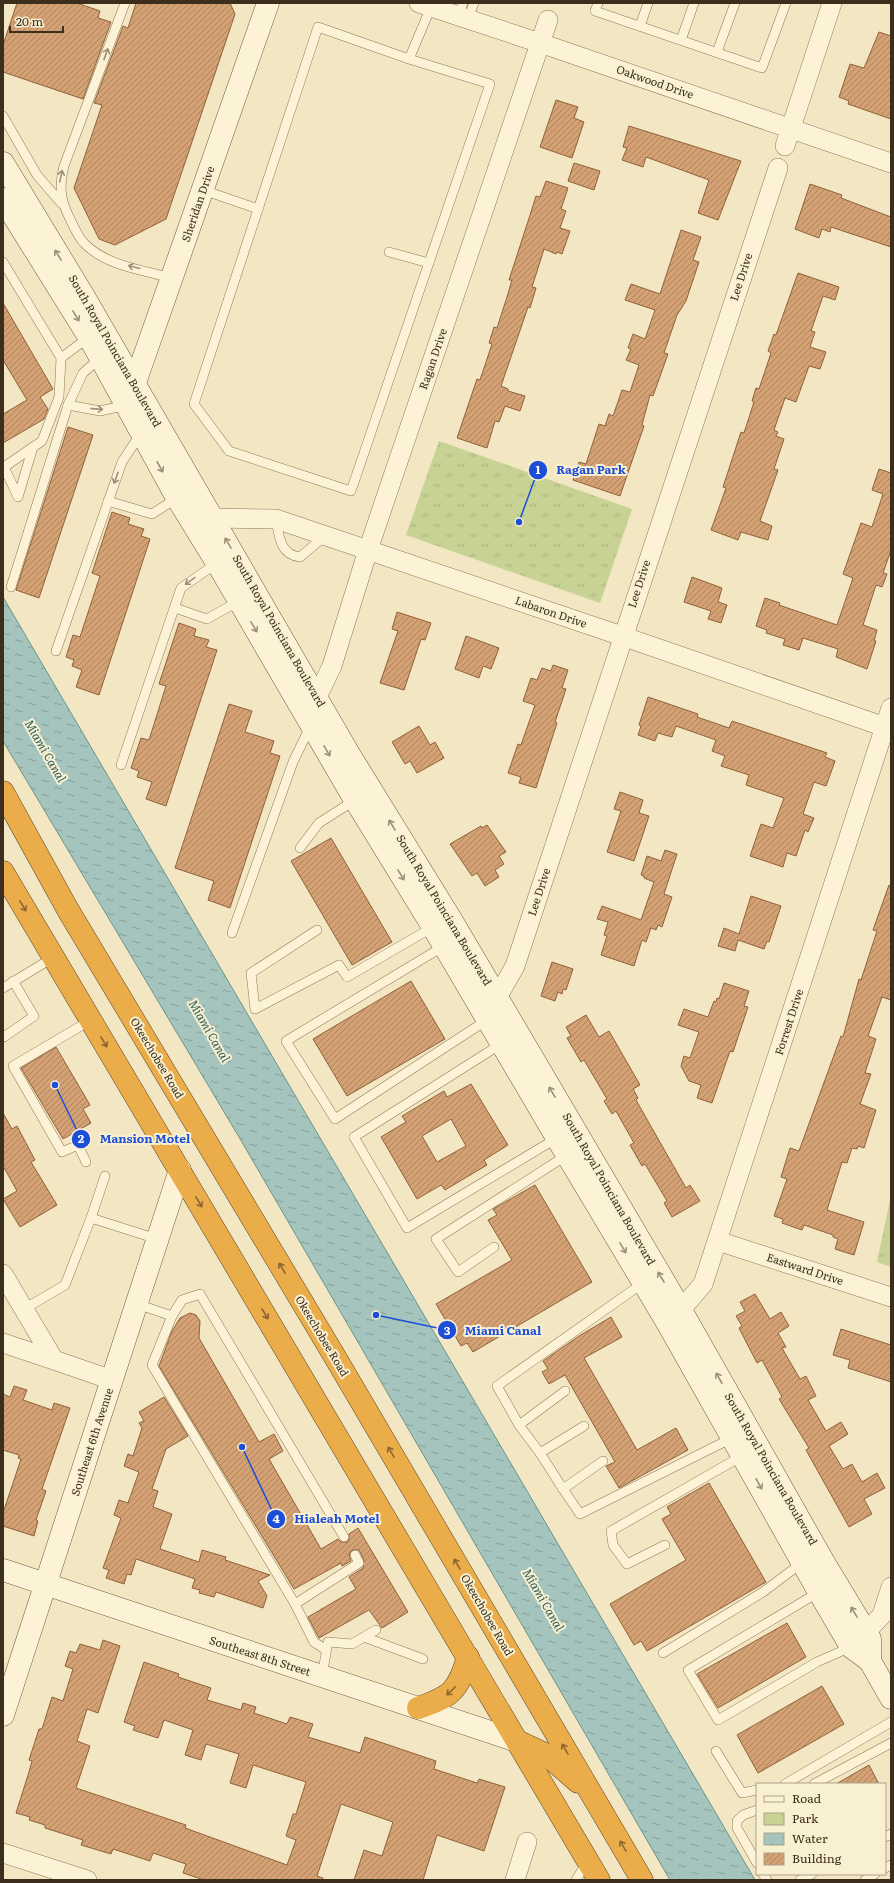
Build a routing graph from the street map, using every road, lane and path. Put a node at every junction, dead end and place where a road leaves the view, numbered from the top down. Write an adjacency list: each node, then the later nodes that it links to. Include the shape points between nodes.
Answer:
1 (125, 3): 24 (lane, one-way to 1, via 60,183 64,166)
2 (268, 3): 22 (street, Sheridan Drive)
3 (598, 3): 12 (lane, via 595,11)
4 (648, 3): 12 (lane)
5 (694, 3): 13 (lane)
6 (734, 3): 15 (lane)
7 (786, 3): 15 (lane, via 762,68)
8 (832, 3): 18 (street)
9 (425, 5): 10 (street, Oakwood Drive); 16 (lane)
10 (466, 10): 14 (street, Oakwood Drive)
11 (548, 20): 14 (street, Ragan Drive)
12 (640, 26): 13 (lane)
13 (681, 40): 15 (lane)
14 (540, 43): 18 (street, Oakwood Drive); 42 (street, Ragan Drive)
15 (717, 52)
16 (409, 59): 25 (lane, via 318,27); 28 (lane, via 490,84)
17 (3, 116): 24 (lane, via 37,175)
18 (788, 137): 19 (street, Oakwood Drive)
19 (891, 163)
20 (3, 164): 33 (street, South Royal Poinciana Boulevard, one-way to 20, via 83,295)
21 (778, 168): 47 (street, Lee Drive)
22 (203, 190): 25 (lane); 29 (street, Sheridan Drive)
23 (3, 199): 30 (street, South Royal Poinciana Boulevard, one-way to 30)
24 (62, 204): 29 (lane, one-way to 24, via 126,265 96,253 83,242)
25 (258, 209): 28 (lane, via 194,404 229,452 344,489 351,491)
26 (389, 252): 28 (lane)
27 (3, 262): 31 (lane)
28 (429, 263)
29 (172, 278): 33 (street, Sheridan Drive)
30 (89, 337): 31 (lane); 32 (street, South Royal Poinciana Boulevard)
31 (61, 358): 36 (lane, via 59,396 42,441)
32 (100, 358): 33 (street, South Royal Poinciana Boulevard); 34 (lane, via 83,373)
33 (130, 395): 34 (lane, one-way to 33, via 100,411); 35 (street, South Royal Poinciana Boulevard); 39 (street, South Royal Poinciana Boulevard)
34 (68, 405): 44 (lane)
35 (141, 433): 37 (street, South Royal Poinciana Boulevard, one-way to 37); 38 (lane, one-way to 38, via 122,462)
36 (33, 447): 36 (lane, via 4,467 18,497 24,476)
37 (177, 498): 38 (lane, via 152,514); 43 (street, South Royal Poinciana Boulevard)
38 (108, 501): 48 (lane)
39 (213, 518): 40 (street, Labaron Drive); 49 (street, South Royal Poinciana Boulevard, one-way to 39)
40 (276, 519): 41 (street, Labaron Drive); 41 (lane, via 280,542 292,557 300,558)
41 (325, 536): 42 (street, Labaron Drive)
42 (368, 550): 47 (street, Labaron Drive); 49 (street, Ragan Drive, via 332,666)
43 (217, 563): 45 (street, South Royal Poinciana Boulevard); 46 (lane, one-way to 46, via 182,588)
44 (11, 587)
45 (239, 601): 46 (lane, via 207,620); 51 (street, South Royal Poinciana Boulevard, one-way to 51)
46 (175, 608): 53 (lane)
47 (622, 636): 52 (street, Labaron Drive); 65 (street, Lee Drive, via 515,966)
48 (56, 651)
49 (317, 697): 65 (street, South Royal Poinciana Boulevard, one-way to 49)
50 (891, 708): 52 (street, Forrest Drive)
51 (312, 724): 55 (street, South Royal Poinciana Boulevard, one-way to 55); 60 (lane, via 293,762)
52 (885, 727): 76 (street, Forrest Drive)
53 (121, 765)
54 (3, 792): 122 (highway, Okeechobee Road, one-way to 54, via 335,1356 68,910)
55 (355, 800): 56 (lane, via 319,823); 58 (street, South Royal Poinciana Boulevard, one-way to 58)
56 (300, 848)
57 (3, 872): 62 (highway, one-way to 62)
58 (433, 927): 59 (lane, via 347,977 339,965 255,1009 251,973); 61 (street, South Royal Poinciana Boulevard)
59 (317, 930)
60 (232, 933)
61 (444, 946): 67 (street, South Royal Poinciana Boulevard); 67 (lane, via 286,1041 335,1119)
62 (54, 957): 63 (lane); 66 (highway)
63 (14, 982): 64 (lane); 68 (lane, via 34,1016 4,1037)
64 (3, 988)
65 (497, 998): 84 (street, South Royal Poinciana Boulevard, one-way to 65)
66 (91, 1020): 71 (lane, via 13,1066 62,1152 78,1145); 72 (highway, one-way to 72)
67 (487, 1020): 69 (street, South Royal Poinciana Boulevard)
68 (3, 1035)
69 (501, 1044): 70 (street, South Royal Poinciana Boulevard); 70 (lane, via 354,1137 407,1228)
70 (562, 1147): 77 (lane, via 436,1239 458,1272); 79 (street, South Royal Poinciana Boulevard, one-way to 79)
71 (86, 1162)
72 (180, 1170): 75 (street, Southeast 6th Avenue); 109 (highway, one-way to 109)
73 (104, 1176): 74 (lane)
74 (91, 1218): 75 (lane); 82 (lane, via 65,1285)
75 (157, 1239): 81 (street, Southeast 6th Avenue)
76 (718, 1240): 80 (street, Eastward Drive); 84 (street, Forrest Drive, via 703,1284)
77 (494, 1247)
78 (3, 1274): 82 (street)
79 (644, 1283): 84 (street, South Royal Poinciana Boulevard); 89 (lane, via 497,1386)
80 (891, 1297)
81 (136, 1304): 83 (lane); 87 (street, Southeast 6th Avenue)
82 (24, 1309): 86 (street)
83 (172, 1316): 95 (lane, via 182,1300 200,1294); 103 (lane, via 152,1365)
84 (675, 1317): 91 (street, South Royal Poinciana Boulevard); 106 (street, South Royal Poinciana Boulevard, one-way to 84, via 820,1554)
85 (3, 1343): 86 (street)
86 (54, 1360): 87 (street)
87 (112, 1380): 100 (street, Southeast 6th Avenue)
88 (565, 1392): 89 (lane)
89 (519, 1425): 92 (lane)
90 (584, 1426): 92 (lane)
91 (738, 1447): 94 (lane, via 580,1514); 96 (lane, via 611,1531 613,1545 627,1564); 98 (street, South Royal Poinciana Boulevard, one-way to 98)
92 (540, 1453): 94 (lane)
93 (603, 1461): 94 (lane)
94 (563, 1489)
95 (344, 1537)
96 (665, 1544)
97 (355, 1555): 103 (lane, via 359,1563)
98 (802, 1562): 102 (street, South Royal Poinciana Boulevard); 108 (lane, via 763,1592)
99 (3, 1570): 100 (street, Southeast 8th Street)
100 (46, 1584): 111 (street, Southeast 8th Street); 114 (street, Southeast 6th Avenue)
101 (891, 1587): 106 (street, via 882,1615)
102 (819, 1592): 106 (street, South Royal Poinciana Boulevard); 106 (lane, via 688,1670 718,1720)
103 (295, 1604): 107 (lane, via 314,1642)
104 (376, 1630): 105 (lane)
105 (364, 1637): 107 (lane, via 352,1644 328,1642); 110 (lane)
106 (859, 1640): 112 (street, South Royal Poinciana Boulevard)
107 (326, 1650): 111 (lane)
108 (663, 1653)
109 (468, 1657): 113 (highway, one-way to 113, via 462,1677 453,1691 438,1701); 116 (highway)
110 (423, 1659)
111 (322, 1676): 113 (street, Southeast 8th Street)
112 (891, 1698)
113 (418, 1708): 116 (street, Southeast 8th Street)
114 (3, 1715)
115 (891, 1722): 119 (lane)
116 (517, 1741): 122 (highway, via 547,1755); 126 (highway)
117 (891, 1742): 120 (lane)
118 (716, 1751): 121 (lane, via 742,1793)
119 (787, 1783)
120 (816, 1783)
121 (756, 1790)
122 (592, 1795): 133 (highway, Okeechobee Road, one-way to 122)
123 (756, 1810): 127 (lane, via 743,1815 737,1821 738,1828)
124 (527, 1842): 130 (street)
125 (3, 1853): 129 (street)
126 (588, 1861): 131 (lane); 132 (highway)
127 (756, 1861)
128 (810, 1875): 134 (lane)
129 (87, 1880)
130 (515, 1880)
131 (576, 1880)
132 (599, 1880)
133 (642, 1880)
134 (800, 1880)

